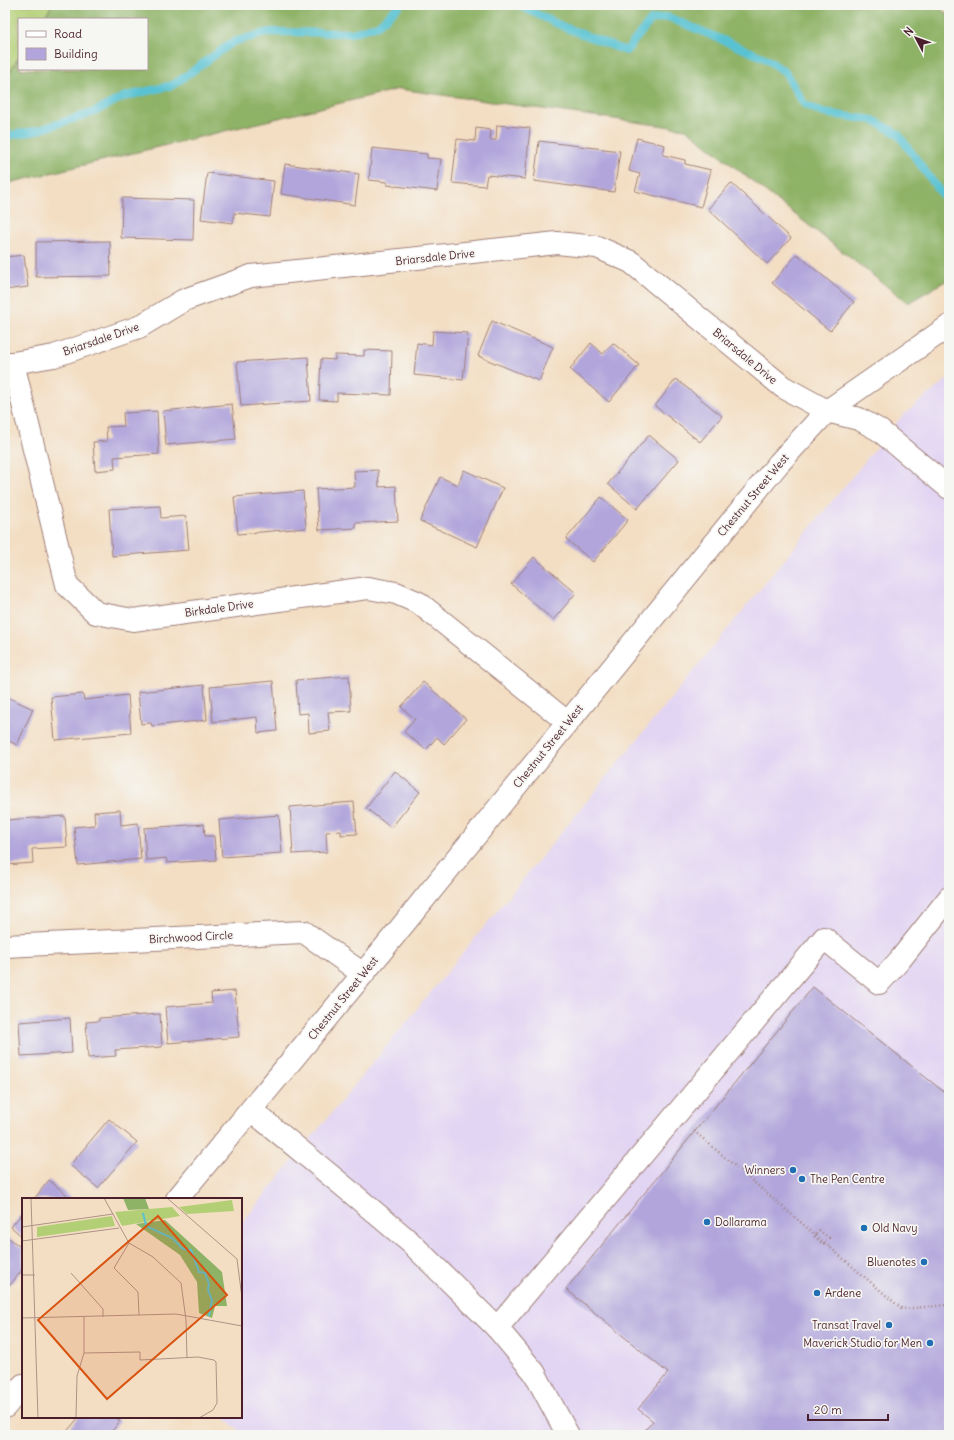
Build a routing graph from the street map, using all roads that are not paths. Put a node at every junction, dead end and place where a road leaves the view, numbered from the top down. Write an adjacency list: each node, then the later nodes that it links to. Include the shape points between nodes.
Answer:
1 (949, 326): 3 (street, Chestnut Street West)
2 (9, 363): 3 (street, Briarsdale Drive, via 54,356 139,327 184,300 252,276 557,243 597,247 631,262 783,387); 5 (street, Birkdale Drive, via 67,585 96,613 134,620 368,588 396,593 419,603)
3 (827, 411): 4 (street, Briarsdale Drive, via 859,419 879,430); 5 (street, Chestnut Street West, via 778,463)
4 (949, 488)
5 (567, 722): 8 (street, Chestnut Street West)
6 (949, 898): 11 (street, via 879,983 824,938)
7 (5, 946): 8 (street, Birchwood Circle, via 304,932)
8 (363, 974): 9 (street, Chestnut Street West)
9 (251, 1110): 10 (street, Chestnut Street West); 11 (street, via 410,1242)
10 (178, 1198)
11 (497, 1328): 14 (street, via 534,1372)
12 (22, 1386): 13 (street)
13 (5, 1406)
14 (568, 1435)

